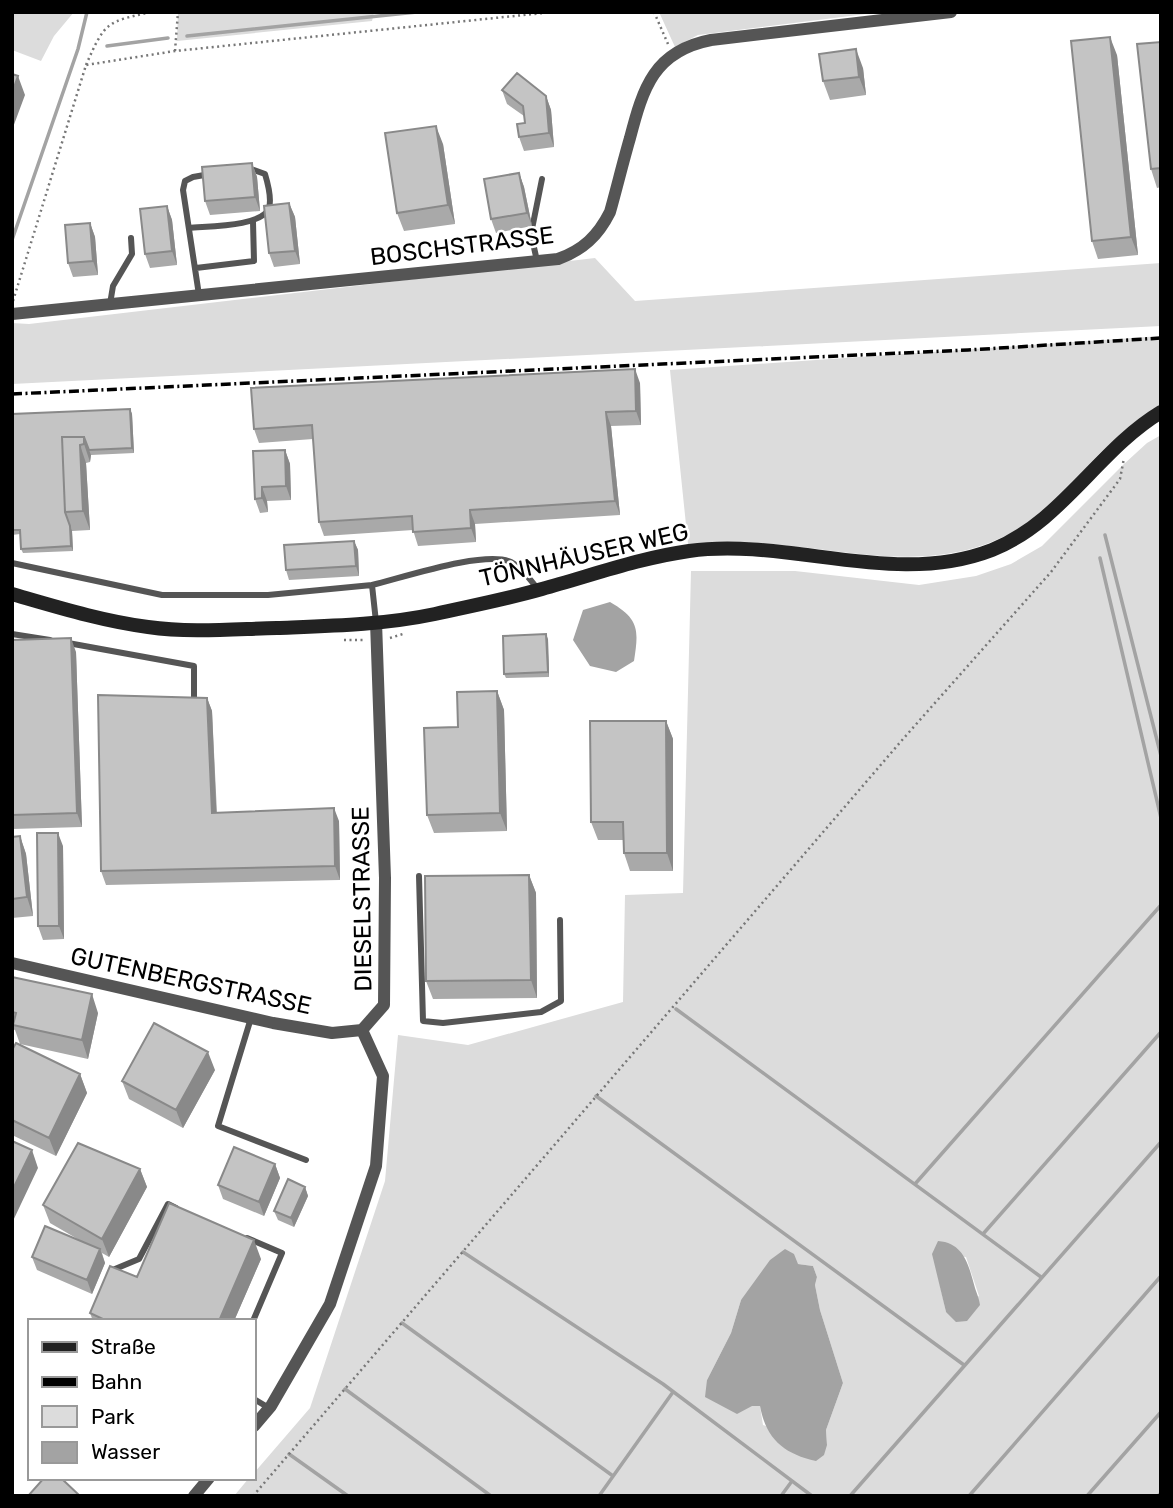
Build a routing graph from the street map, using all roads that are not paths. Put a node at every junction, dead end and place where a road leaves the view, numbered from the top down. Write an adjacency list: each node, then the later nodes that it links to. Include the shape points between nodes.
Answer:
1 (951, 12): 8 (street, BOSCHSTRASSE, via 710,40 685,47 654,72 644,90 604,224 574,253)
2 (241, 171): 5 (lane, via 265,174 269,188 270,207)
3 (220, 173): 6 (lane, via 185,181)
4 (542, 179): 8 (lane, via 531,234)
5 (253, 222): 6 (lane); 9 (lane, via 254,261)
6 (189, 228): 9 (lane)
7 (131, 238): 11 (lane, via 132,254 113,286)
8 (537, 261): 10 (street, BOSCHSTRASSE)
9 (196, 268): 10 (lane)
10 (199, 295): 11 (street, BOSCHSTRASSE)
11 (110, 304): 12 (street, BOSCHSTRASSE)
12 (12, 314)
13 (1161, 412): 16 (main road, TÖNNHÄUSER WEG, via 1129,435 1024,533 960,560 896,564 741,548 690,551)
14 (12, 562): 15 (lane, via 162,595 268,595)
15 (372, 585): 16 (lane, via 478,559 510,561); 18 (lane)
16 (539, 590): 18 (main road, TÖNNHÄUSER WEG, via 430,615)
17 (12, 594): 18 (main road, TÖNNHÄUSER WEG, via 151,628 216,630)
18 (376, 622): 25 (street, DIESELSTRASSE, via 385,878 384,1005)
19 (12, 634): 20 (lane, via 194,666)
20 (194, 707)
21 (419, 876): 22 (lane, via 423,1021 443,1023 541,1012 561,1001)
22 (560, 920)
23 (13, 964): 24 (street, GUTENBERGSTRASSE)
24 (251, 1018): 25 (street, GUTENBERGSTRASSE, via 332,1033); 26 (lane, via 218,1126)
25 (362, 1030): 32 (street, via 383,1076 376,1166 330,1304)
26 (306, 1160)
27 (181, 1210): 29 (lane, via 168,1204 138,1259 115,1269)
28 (244, 1237): 30 (lane, via 282,1253)
29 (110, 1282)
30 (254, 1319)
31 (256, 1400): 32 (lane)
32 (269, 1408): 33 (street)
33 (256, 1424)
34 (207, 1480): 35 (street)
35 (194, 1496)

